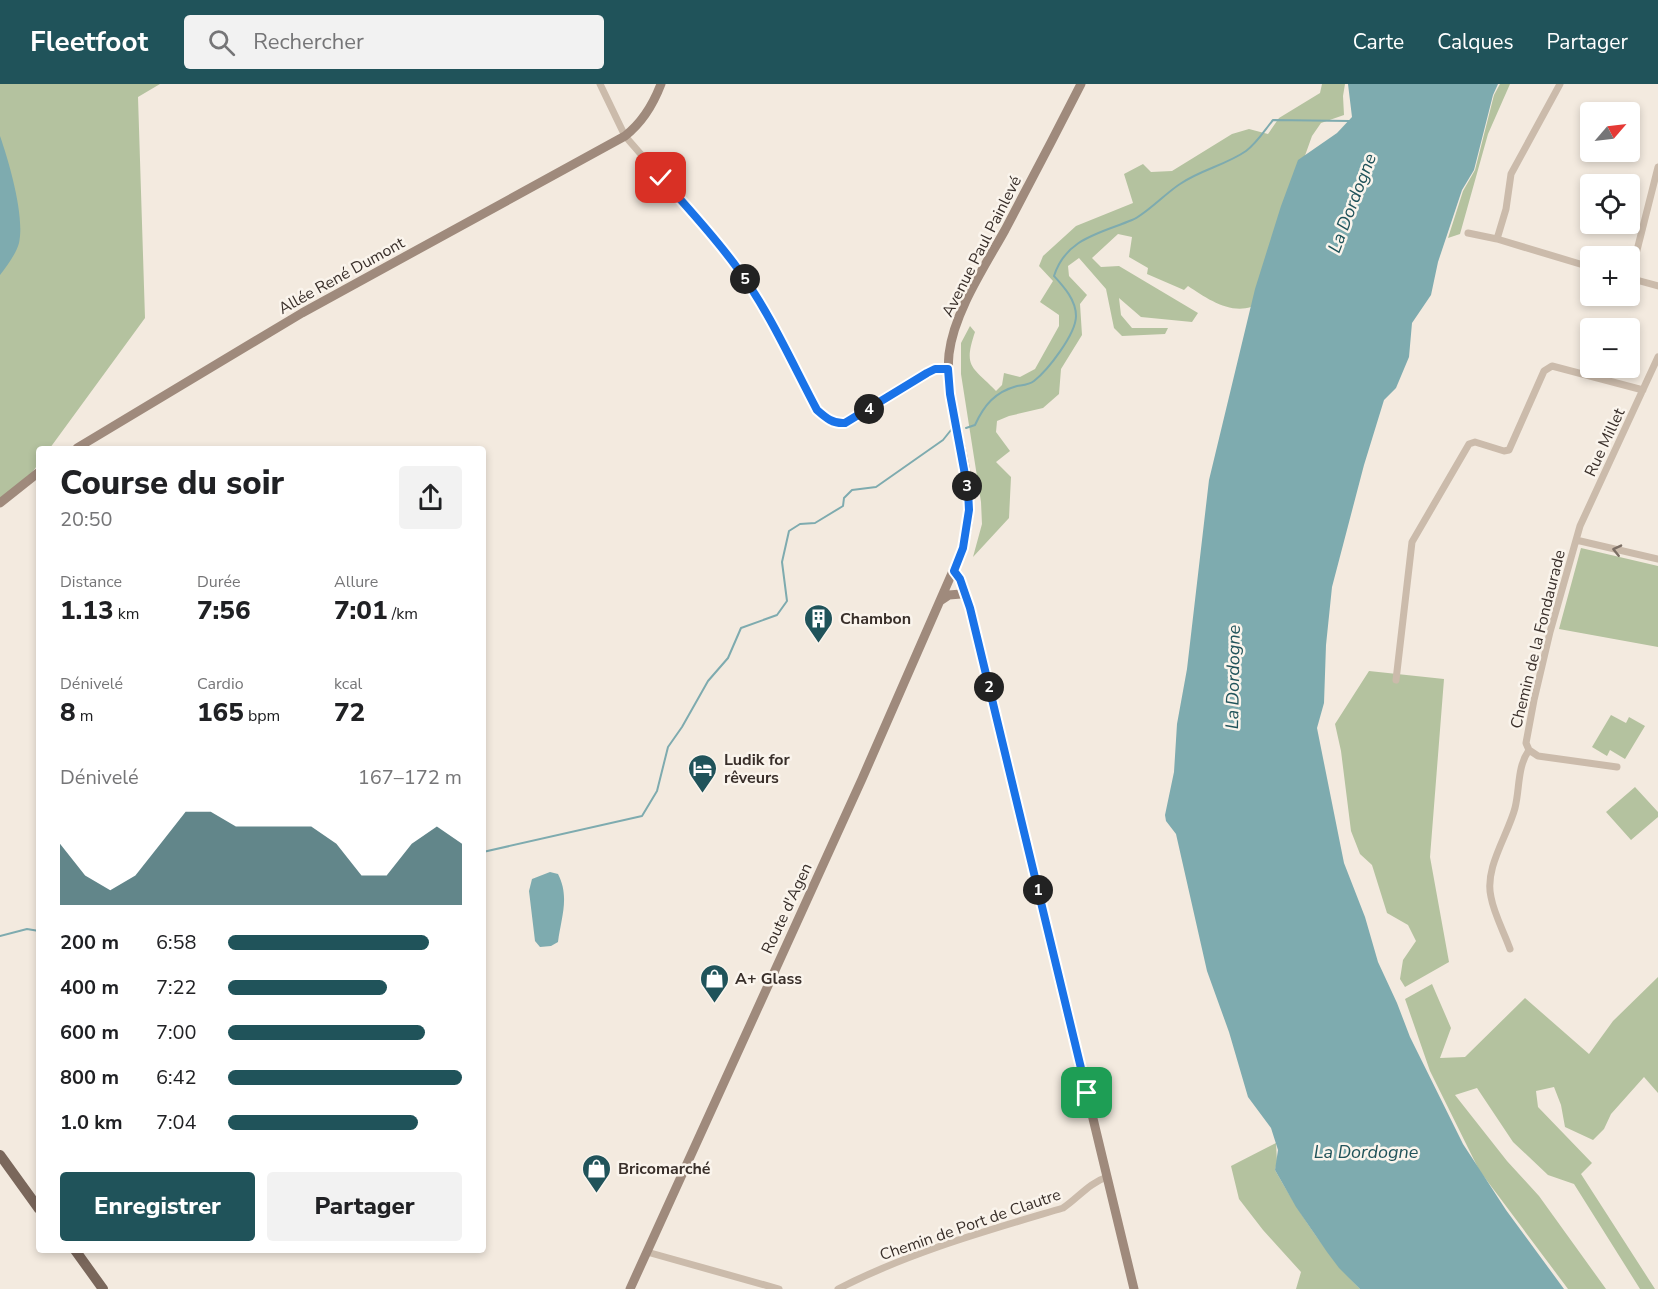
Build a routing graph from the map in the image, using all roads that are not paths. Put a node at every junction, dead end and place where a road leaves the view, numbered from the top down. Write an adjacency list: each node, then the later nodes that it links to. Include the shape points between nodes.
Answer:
1 (600, 84): 5 (street)
2 (662, 84): 5 (main road, Allée René Dumont, via 651,108)
3 (1081, 84): 14 (main road, Avenue Paul Painlevé, via 972,290 956,329)
4 (1560, 84): 8 (street, via 1511,174)
5 (625, 136): 14 (street, via 739,270 817,410 826,419 845,423 927,373); 16 (main road, Allée René Dumont, via 302,313)
6 (1658, 166): 9 (street)
7 (1468, 233): 8 (street)
8 (1497, 239): 10 (street)
9 (1637, 246)
10 (1580, 264)
11 (1640, 281): 12 (street)
12 (1658, 286)
13 (1658, 357): 15 (street, Rue Millet)
14 (948, 369): 21 (main road, Avenue Paul Painlevé, via 969,510 963,548)
15 (1643, 390): 19 (street, Rue Millet); 24 (street, via 1552,366 1545,371 1509,450 1469,444 1412,542)
16 (80, 446)
17 (36, 474): 18 (main road)
18 (0, 502)
19 (1576, 540): 20 (street, one-way to 19); 25 (street, Chemin de la Fondaurade, via 1534,700 1526,743)
20 (1658, 559)
21 (953, 575): 22 (main road); 23 (main road, Route d'Agen)
22 (964, 597): 23 (main road, via 949,595); 30 (main road)
23 (940, 601): 33 (main road, Route d'Agen)
24 (1396, 680)
25 (1529, 750): 26 (street, via 1538,756); 27 (street, Chemin de la Fondaurade, via 1522,760 1514,809 1490,878 1490,896)
26 (1617, 767)
27 (1510, 949)
28 (0, 1146): 31 (main road)
29 (0, 1155): 32 (main road)
30 (1107, 1177): 40 (street, Chemin de Port de Clautre, via 1097,1180 1063,1208 955,1240); 41 (main road)
31 (36, 1196)
32 (36, 1205)
33 (647, 1252): 38 (main road, Route d'Agen); 39 (street)
34 (70, 1253): 36 (main road)
35 (77, 1253): 37 (main road)
36 (97, 1289)
37 (103, 1289)
38 (630, 1289)
39 (779, 1289)
40 (838, 1289)
41 (1134, 1289)

